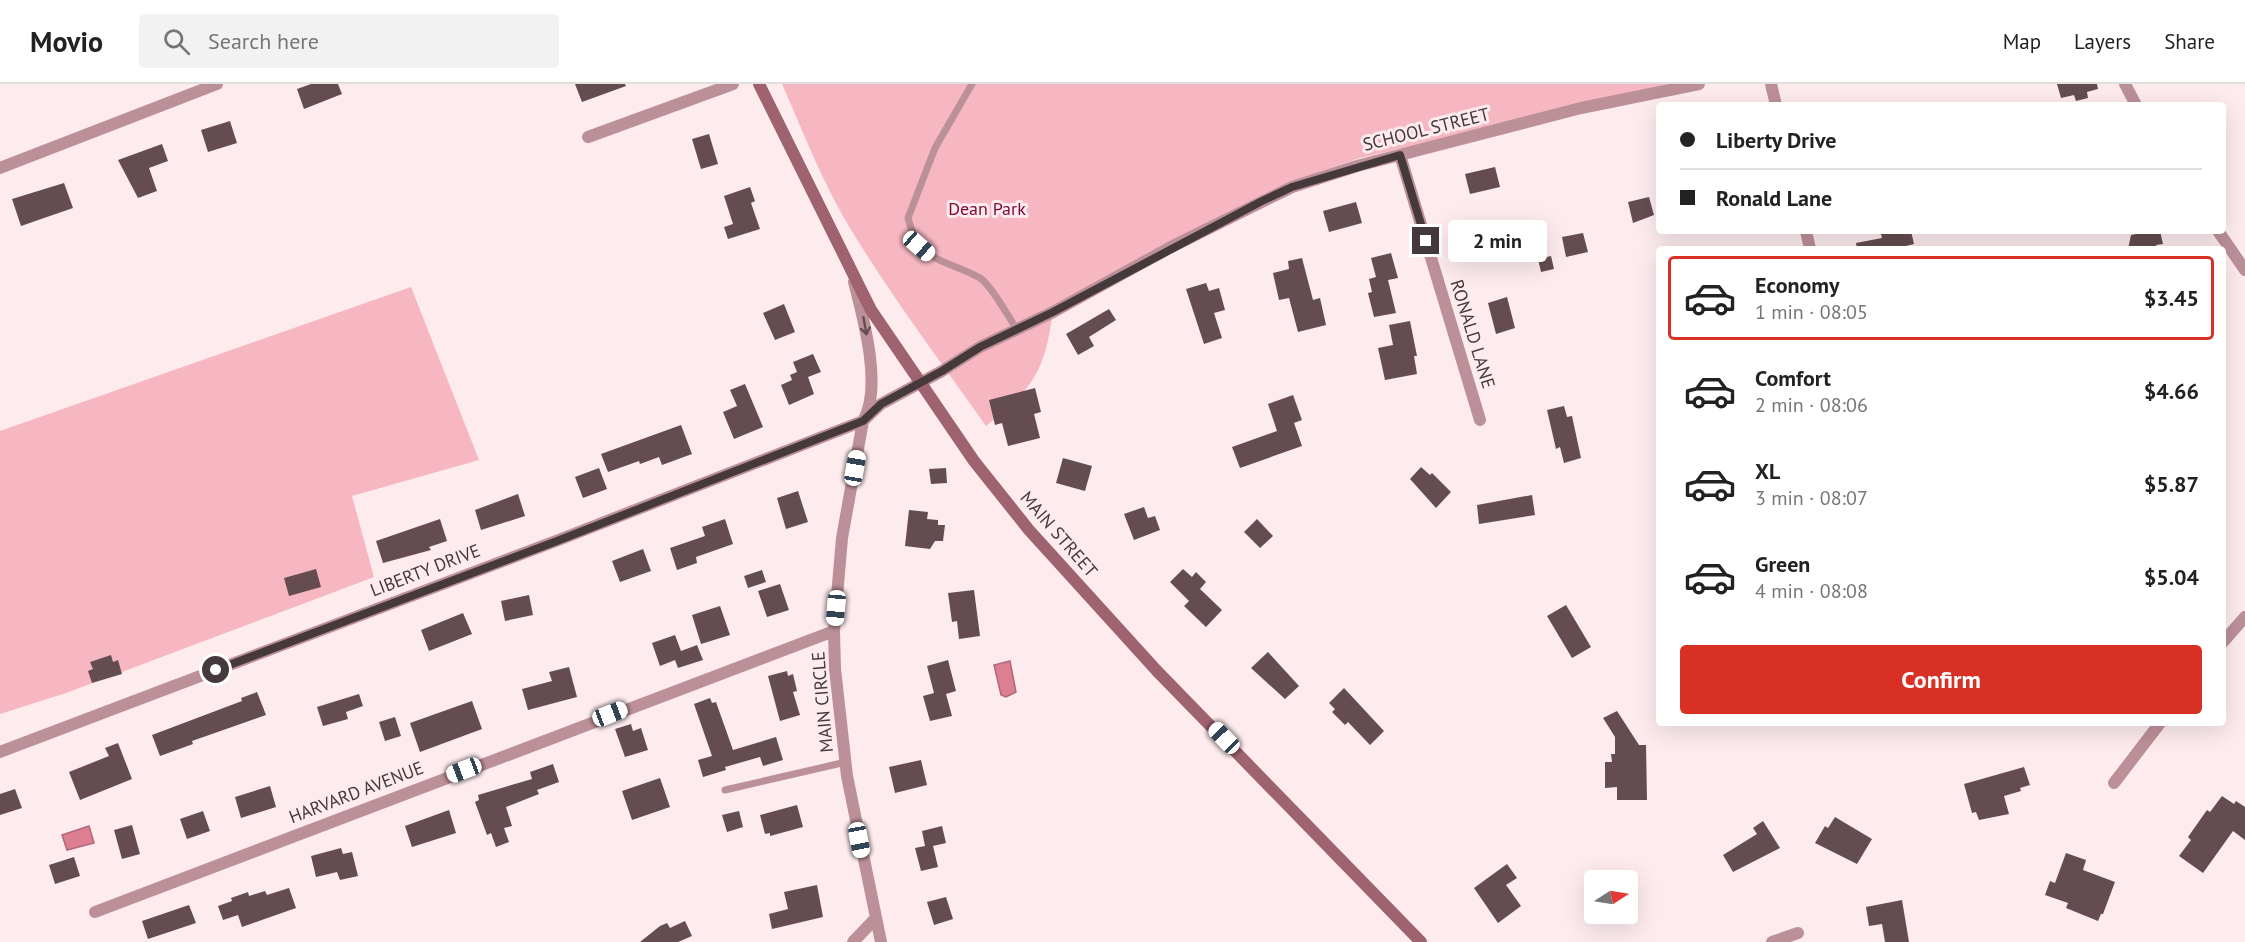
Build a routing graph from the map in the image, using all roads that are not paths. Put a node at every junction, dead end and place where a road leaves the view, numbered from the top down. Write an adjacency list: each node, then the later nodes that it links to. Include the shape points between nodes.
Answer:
1 (217, 84): 12 (street)
2 (733, 84): 10 (street)
3 (759, 84): 14 (main road, MAIN STREET)
4 (972, 84): 16 (lane, via 935,148 908,218 919,246 936,261 982,279)
5 (1699, 84): 11 (street, SCHOOL STREET, via 1575,110)
6 (1771, 84): 8 (street)
7 (2125, 84): 9 (street)
8 (1775, 102)
9 (2134, 102)
10 (588, 137)
11 (1400, 155): 16 (street, SCHOOL STREET, via 1357,165 1272,196); 18 (street, RONALD LANE)
12 (0, 168)
13 (2220, 234): 15 (street)
14 (850, 270): 17 (main road, MAIN STREET, via 871,310); 19 (street, MAIN CIRCLE, one-way to 19, via 870,361 869,410)
15 (2245, 270)
16 (1016, 328): 17 (street, SCHOOL STREET)
17 (921, 382): 19 (street, via 881,404); 33 (main road, MAIN STREET, via 947,426 1029,530 1157,671)
18 (1480, 420)
19 (863, 421): 21 (street, MAIN CIRCLE, via 842,538); 24 (street, LIBERTY DRIVE)
20 (2245, 616): 22 (street)
21 (834, 631): 25 (street, MAIN CIRCLE); 28 (street, HARVARD AVENUE)
22 (2226, 638)
23 (2158, 726): 26 (street)
24 (0, 752)
25 (846, 762): 27 (lane); 29 (street, MAIN CIRCLE)
26 (2114, 783)
27 (725, 790)
28 (95, 912)
29 (874, 920): 31 (street); 32 (street, MAIN CIRCLE)
30 (1798, 933): 34 (street)
31 (853, 942)
32 (881, 942)
33 (1421, 942)
34 (1772, 942)

